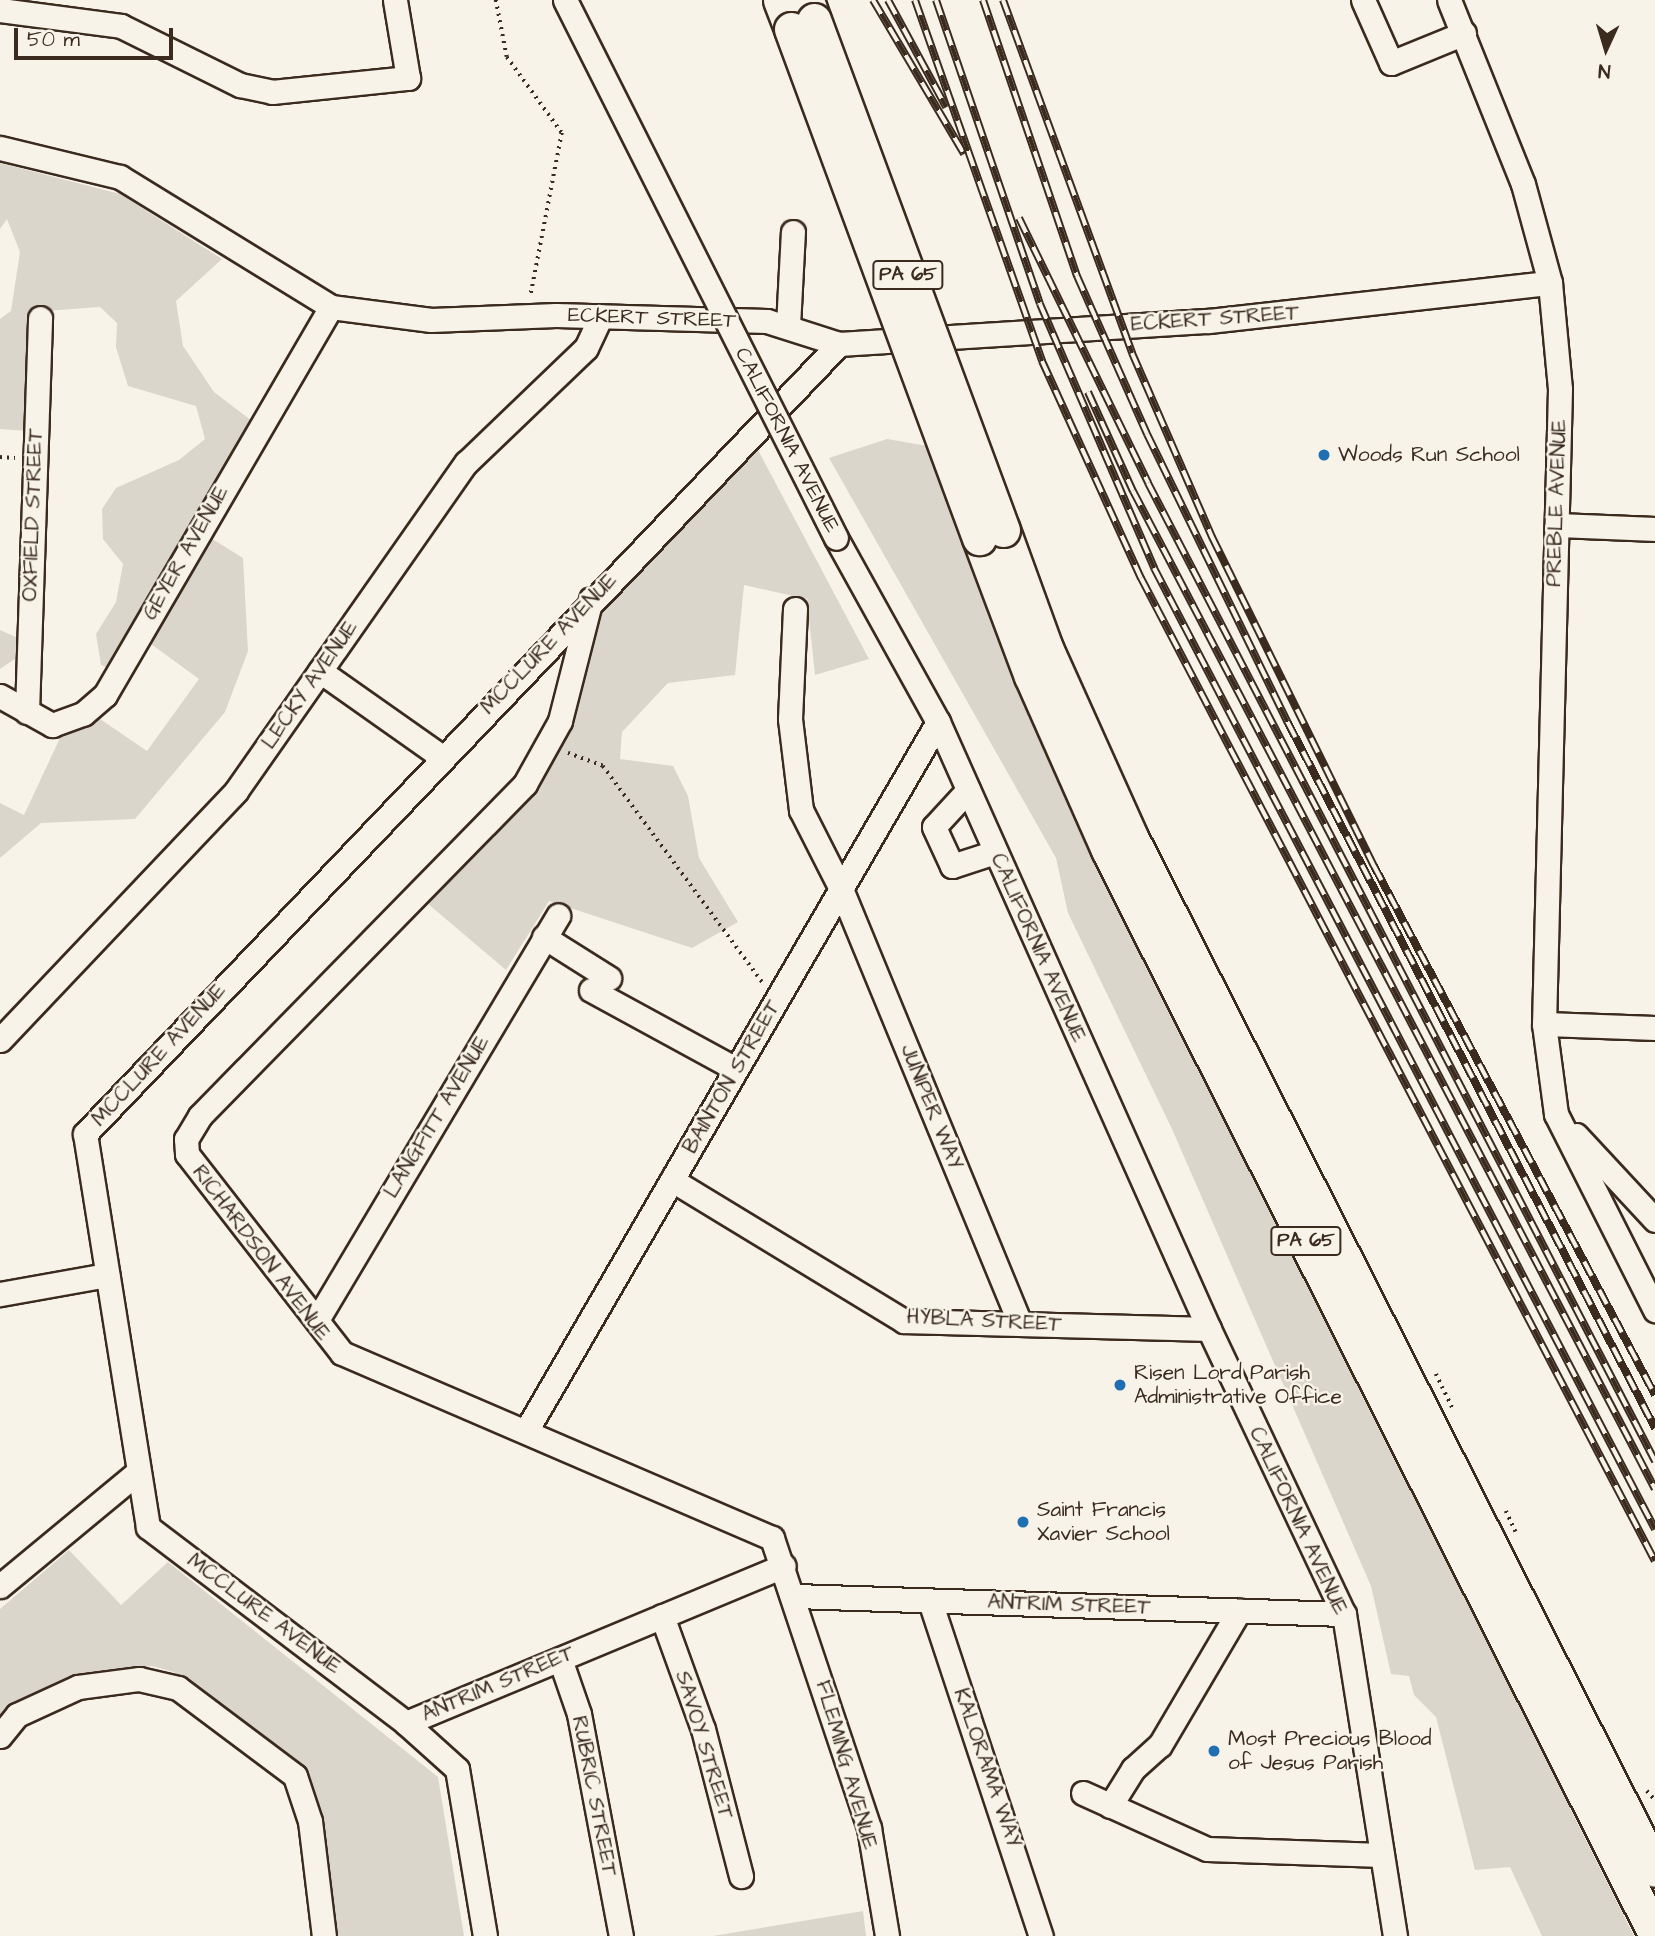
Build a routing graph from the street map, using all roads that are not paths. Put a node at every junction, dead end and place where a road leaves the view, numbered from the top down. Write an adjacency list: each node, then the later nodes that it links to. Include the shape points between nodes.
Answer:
1 (395, 0): 5 (street, via 408,78 272,92 240,85 121,26)
2 (565, 0): 24 (street, CALIFORNIA AVENUE, bridge, via 836,538)
3 (1363, 0): 7 (street, via 1391,63)
4 (1449, 0): 7 (street, PREBLE AVENUE)
5 (0, 10)
6 (798, 12): 18 (highway, PA 65, bridge)
7 (1464, 33): 10 (street, PREBLE AVENUE, via 1510,144)
8 (0, 148): 11 (street, ECKERT STREET, via 120,177)
9 (793, 232): 14 (street)
10 (1550, 283): 15 (street, ECKERT STREET, via 1209,321); 16 (street, PREBLE AVENUE, via 1560,389)
11 (331, 307): 13 (street, ECKERT STREET, via 431,320); 23 (street, GEYER AVENUE, via 105,695 61,724)
12 (40, 317): 23 (street, OXFIELD STREET)
13 (601, 317): 14 (street, ECKERT STREET); 21 (street, LECKY AVENUE, via 586,348 466,463)
14 (788, 326): 15 (street, ECKERT STREET)
15 (839, 344): 19 (street, MCCLURE AVENUE)
16 (1557, 526): 17 (street); 31 (street, PREBLE AVENUE)
17 (1655, 529)
18 (991, 534): 60 (highway, PA 65, via 1131,838); 62 (highway, PA 65, via 1108,850)
19 (591, 599): 25 (street, MCCLURE AVENUE); 42 (street, RICHARDSON AVENUE, via 549,746 475,840 189,1129 191,1162)
20 (795, 609): 28 (street, JUNIPER WAY, via 791,765 801,810)
21 (320, 671): 25 (street); 33 (street, LECKY AVENUE, via 228,799)
22 (0, 696): 23 (street, GEYER AVENUE)
23 (27, 712)
24 (937, 722): 26 (street, CALIFORNIA AVENUE); 28 (street, BAINTON STREET)
25 (442, 757): 39 (street, MCCLURE AVENUE, via 85,1134)
26 (968, 790): 27 (street, CALIFORNIA AVENUE); 27 (street, via 933,823 945,852 952,866)
27 (995, 852): 44 (street, CALIFORNIA AVENUE)
28 (841, 889): 34 (street, BAINTON STREET); 43 (street, JUNIPER WAY)
29 (558, 915): 30 (street, LANGFITT AVENUE)
30 (544, 937): 34 (street, via 600,984); 42 (street, LANGFITT AVENUE)
31 (1544, 1024): 32 (street); 35 (street, PREBLE AVENUE)
32 (1655, 1028)
33 (0, 1040)
34 (736, 1069): 36 (street, BAINTON STREET)
35 (1556, 1114): 37 (street); 38 (street, PREBLE AVENUE)
36 (672, 1180): 43 (street, HYBLA STREET, via 904,1321); 45 (street, BAINTON STREET)
37 (1655, 1220): 38 (street)
38 (1619, 1237): 41 (street, PREBLE AVENUE)
39 (107, 1275): 40 (street); 46 (street, MCCLURE AVENUE)
40 (0, 1294)
41 (1655, 1310)
42 (317, 1320): 45 (street, RICHARDSON AVENUE, via 342,1353)
43 (1020, 1324): 44 (street, HYBLA STREET)
44 (1209, 1329): 52 (street, CALIFORNIA AVENUE)
45 (526, 1431): 47 (street, RICHARDSON AVENUE, via 764,1532)
46 (138, 1472): 48 (street); 55 (street, MCCLURE AVENUE, via 148,1527)
47 (784, 1566): 49 (street, RICHARDSON AVENUE); 53 (street, ANTRIM STREET)
48 (0, 1586)
49 (794, 1596): 50 (street, ANTRIM STREET); 66 (street, FLEMING AVENUE, via 869,1828)
50 (930, 1601): 51 (street, ANTRIM STREET); 67 (street, KALORAMA WAY)
51 (1240, 1611): 52 (street, ANTRIM STREET); 58 (street, via 1160,1745 1133,1769)
52 (1344, 1614): 59 (street, CALIFORNIA AVENUE)
53 (662, 1616): 54 (street, ANTRIM STREET); 61 (street, SAVOY STREET, via 703,1729)
54 (560, 1658): 55 (street, ANTRIM STREET); 65 (street, RUBRIC STREET, via 579,1714)
55 (406, 1723): 64 (street, MCCLURE AVENUE, via 457,1769)
56 (0, 1735): 63 (street, via 17,1715 78,1687 139,1679 178,1688 295,1776 310,1821)
57 (1083, 1793): 58 (street)
58 (1110, 1806): 59 (street, via 1207,1849)
59 (1382, 1855): 68 (street, CALIFORNIA AVENUE)
60 (1655, 1870)
61 (741, 1876)
62 (1655, 1934)
63 (324, 1936)
64 (485, 1936)
65 (621, 1936)
66 (887, 1936)
67 (1041, 1936)
68 (1395, 1936)

